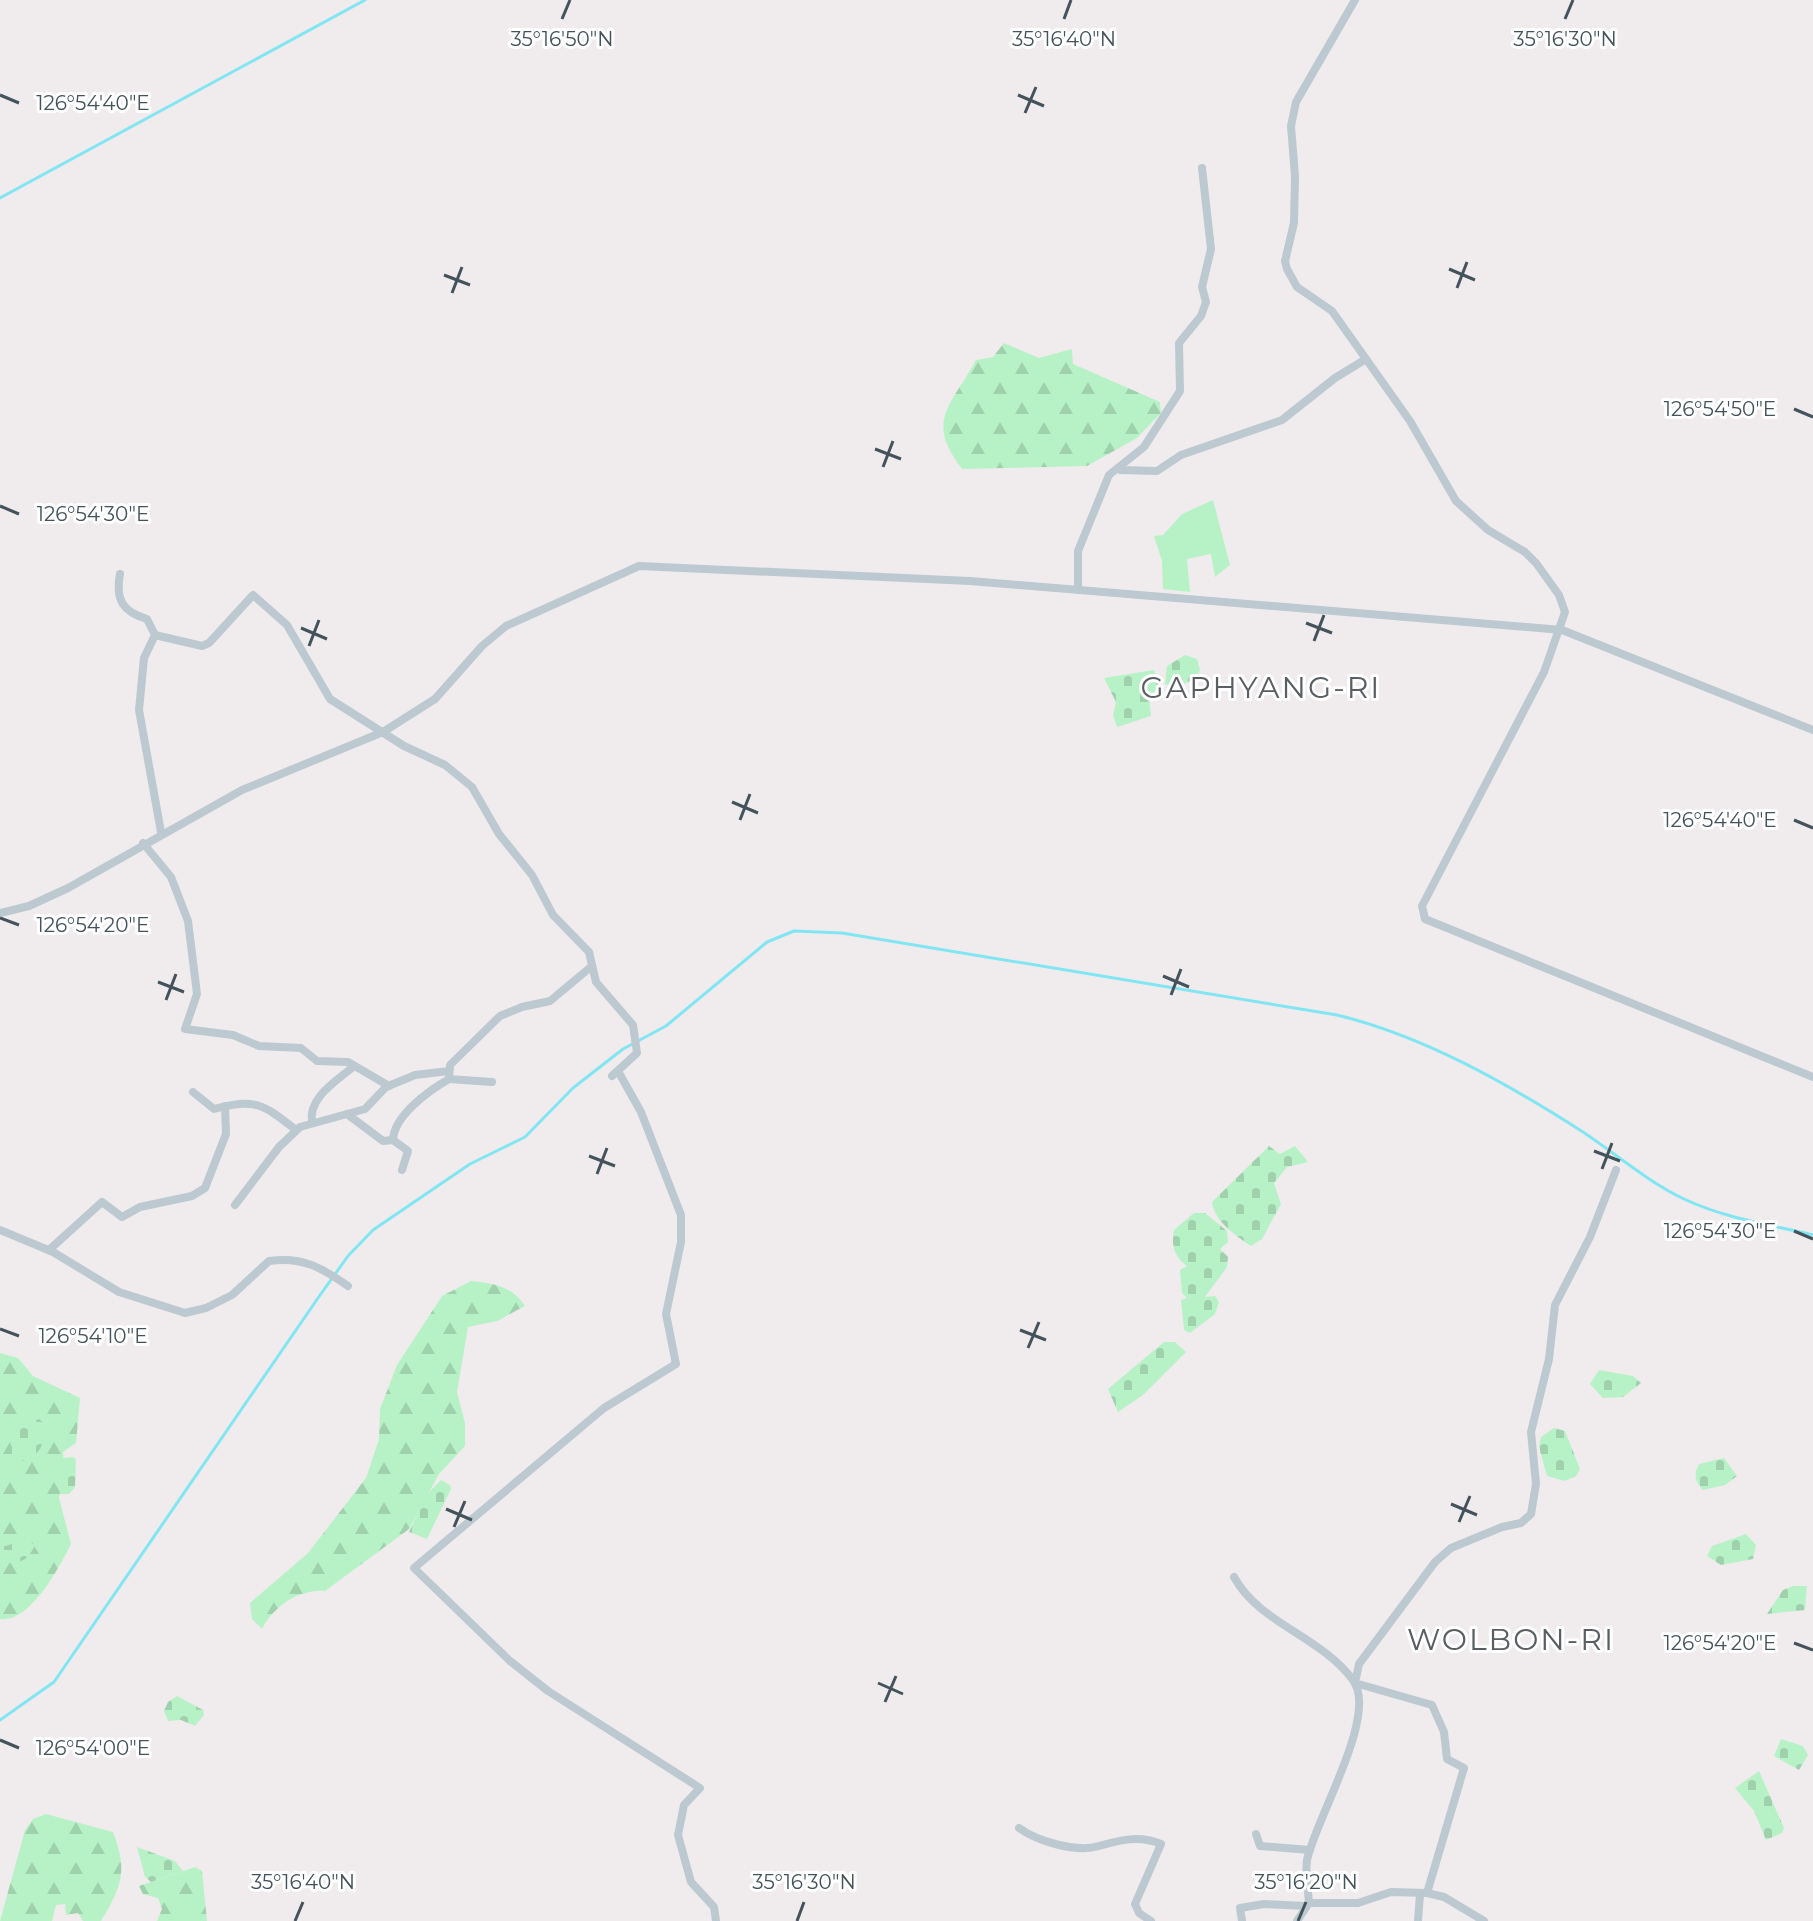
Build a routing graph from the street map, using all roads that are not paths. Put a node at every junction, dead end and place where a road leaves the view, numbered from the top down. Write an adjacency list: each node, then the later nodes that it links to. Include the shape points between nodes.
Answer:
1 (1355, 0): 3 (street, via 1296,102 1291,126 1294,223 1285,261 1297,287 1332,311)
2 (1202, 168): 4 (street, via 1211,249 1202,287 1206,302 1179,343 1180,391 1161,425)
3 (1366, 359): 4 (street, via 1282,420 1181,455 1157,471); 7 (street, via 1456,501 1488,530 1525,552 1549,579 1565,612)
4 (1120, 470): 6 (street, via 1109,475 1078,551)
5 (120, 574): 8 (street, via 117,590 123,608 147,619)
6 (1078, 589): 7 (street); 10 (street, via 639,566 506,626 435,699)
7 (1562, 630): 9 (street); 17 (street, via 1422,906 1425,919)
8 (155, 635): 10 (street, via 206,646 253,595 287,625 324,694); 11 (street, via 144,658 139,710)
9 (1813, 730)
10 (383, 732): 11 (street, via 263,780); 14 (street, via 445,765 472,787 553,915 589,952)
11 (161, 832): 12 (street)
12 (143, 843): 13 (street, via 68,888); 15 (street, via 171,877 188,921 197,994 185,1029 233,1035 259,1046 301,1048 317,1061 342,1060)
13 (0, 913)
14 (592, 966): 16 (street, via 550,1001 500,1016 450,1065); 39 (street, via 596,982 636,1032 638,1049 615,1074 635,1099 681,1215 681,1242 666,1314 676,1364 604,1408 414,1568 537,1683 700,1788 684,1805 678,1835 691,1882 714,1907)
15 (354, 1066): 19 (street); 23 (street, via 315,1101)
16 (449, 1075): 18 (street); 19 (street, via 424,1073); 25 (street, via 408,1112)
17 (1813, 1077)
18 (492, 1082)
19 (389, 1086): 22 (street, via 368,1108)
20 (193, 1092): 21 (street, via 214,1109)
21 (225, 1106): 24 (street, via 255,1103); 30 (street, via 226,1134 205,1188 122,1217 102,1202)
22 (347, 1114): 23 (street); 25 (street, via 383,1141)
23 (312, 1122): 24 (street)
24 (296, 1130): 28 (street)
25 (393, 1140): 26 (street, via 408,1151)
26 (402, 1170)
27 (1616, 1170): 33 (street, via 1555,1305 1549,1359 1531,1432 1536,1484 1531,1514 1521,1523 1451,1548 1435,1562 1364,1654)
28 (235, 1205)
29 (0, 1230): 30 (street)
30 (49, 1250): 31 (street, via 119,1292 185,1313 236,1292 269,1261 303,1260)
31 (346, 1284)
32 (1234, 1577): 33 (street, via 1267,1615 1326,1650)
33 (1355, 1683): 36 (street, via 1359,1721); 37 (street, via 1432,1705 1444,1732 1447,1759 1464,1768)
34 (1019, 1828): 40 (street, via 1054,1844 1095,1847 1139,1838 1161,1844 1135,1904)
35 (1256, 1834): 36 (street, via 1260,1846)
36 (1310, 1850): 38 (street)
37 (1424, 1894): 38 (street, via 1391,1892 1358,1903); 43 (street); 44 (street, via 1444,1897)
38 (1308, 1905): 41 (street, via 1240,1908); 42 (street)
39 (716, 1921)
40 (1151, 1921)
41 (1242, 1921)
42 (1297, 1921)
43 (1418, 1921)
44 (1484, 1921)

